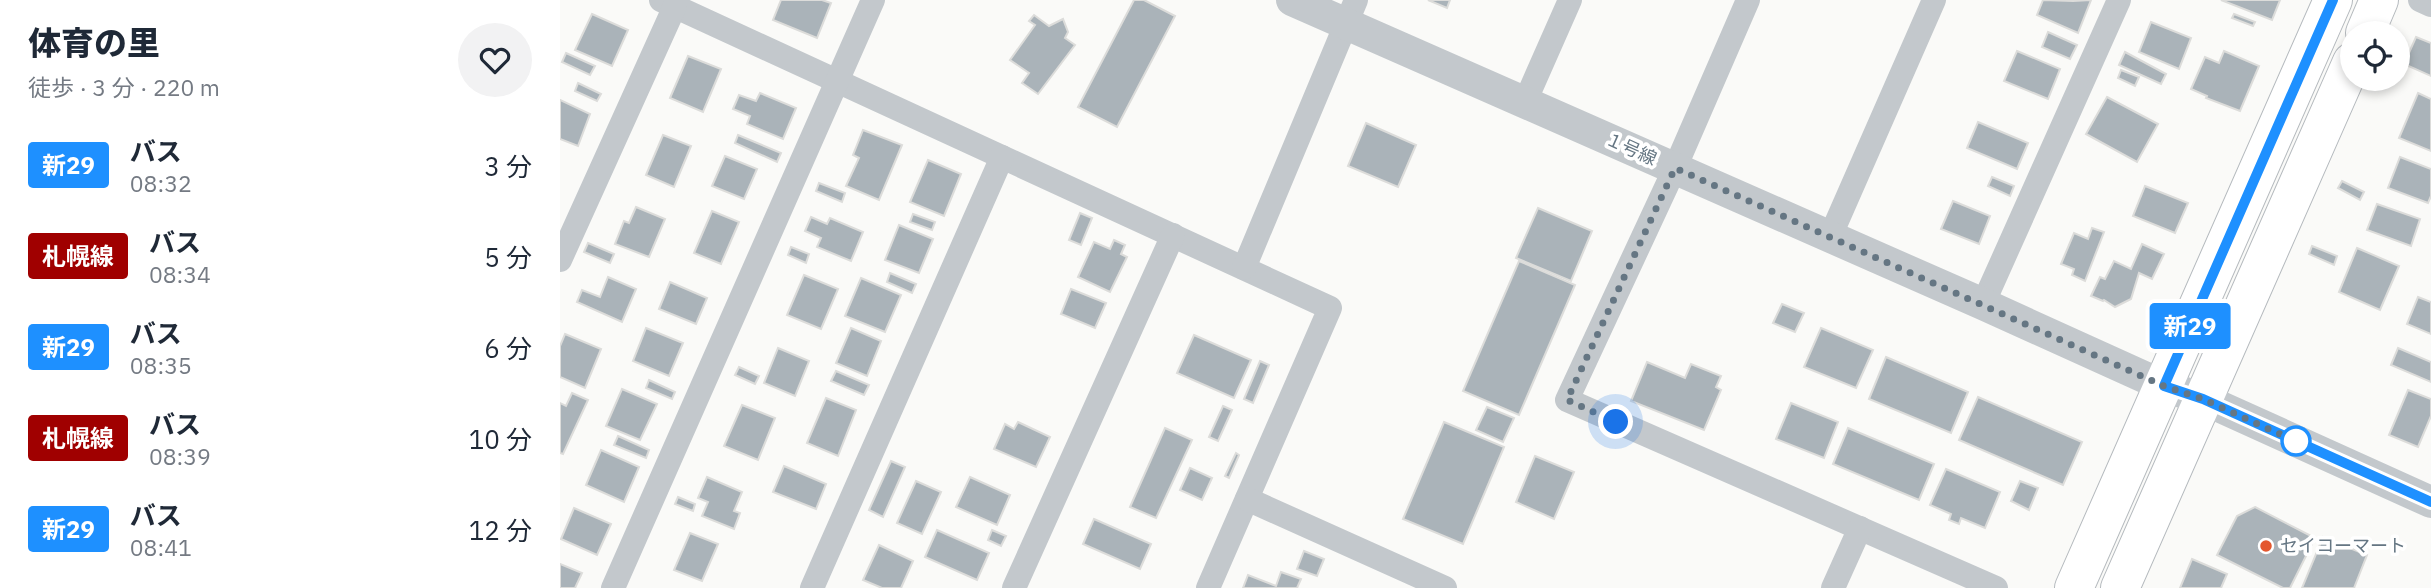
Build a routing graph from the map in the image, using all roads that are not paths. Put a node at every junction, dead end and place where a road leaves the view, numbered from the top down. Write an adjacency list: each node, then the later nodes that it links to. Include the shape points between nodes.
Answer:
1 (873, 0): 14 (street)
2 (1292, 0): 12 (street, １号線)
3 (1570, 0): 16 (street)
4 (1748, 0): 18 (street)
5 (1934, 0): 20 (street)
6 (2119, 0): 23 (street)
7 (2333, 0): 24 (main road)
8 (2379, 0): 13 (main road)
9 (2420, 0): 11 (street)
10 (668, 3): 14 (street); 21 (street)
11 (2431, 5)
12 (1350, 12): 16 (street, １号線); 22 (street)
13 (2370, 21)
14 (837, 81): 17 (street); 30 (street)
15 (2340, 89): 25 (main road)
16 (1525, 102): 18 (street, １号線)
17 (1002, 157): 19 (street); 31 (street)
18 (1675, 168): 20 (street, １号線); 28 (street, via 1567,400)
19 (1173, 235): 22 (street); 32 (street)
20 (1830, 237): 23 (street, １号線)
21 (560, 260)
22 (1244, 268): 26 (street, via 1330,308)
23 (1983, 304): 24 (street, １号線)
24 (2164, 386): 25 (street, １号線); 36 (main road)
25 (2203, 399): 27 (street, １号線); 37 (main road)
26 (1247, 499): 29 (street); 33 (street)
27 (2431, 501)
28 (1860, 528): 34 (street); 35 (street)
29 (1430, 585)
30 (614, 588)
31 (813, 588)
32 (1014, 588)
33 (1208, 588)
34 (1833, 588)
35 (1996, 588)
36 (2074, 588)
37 (2120, 588)

